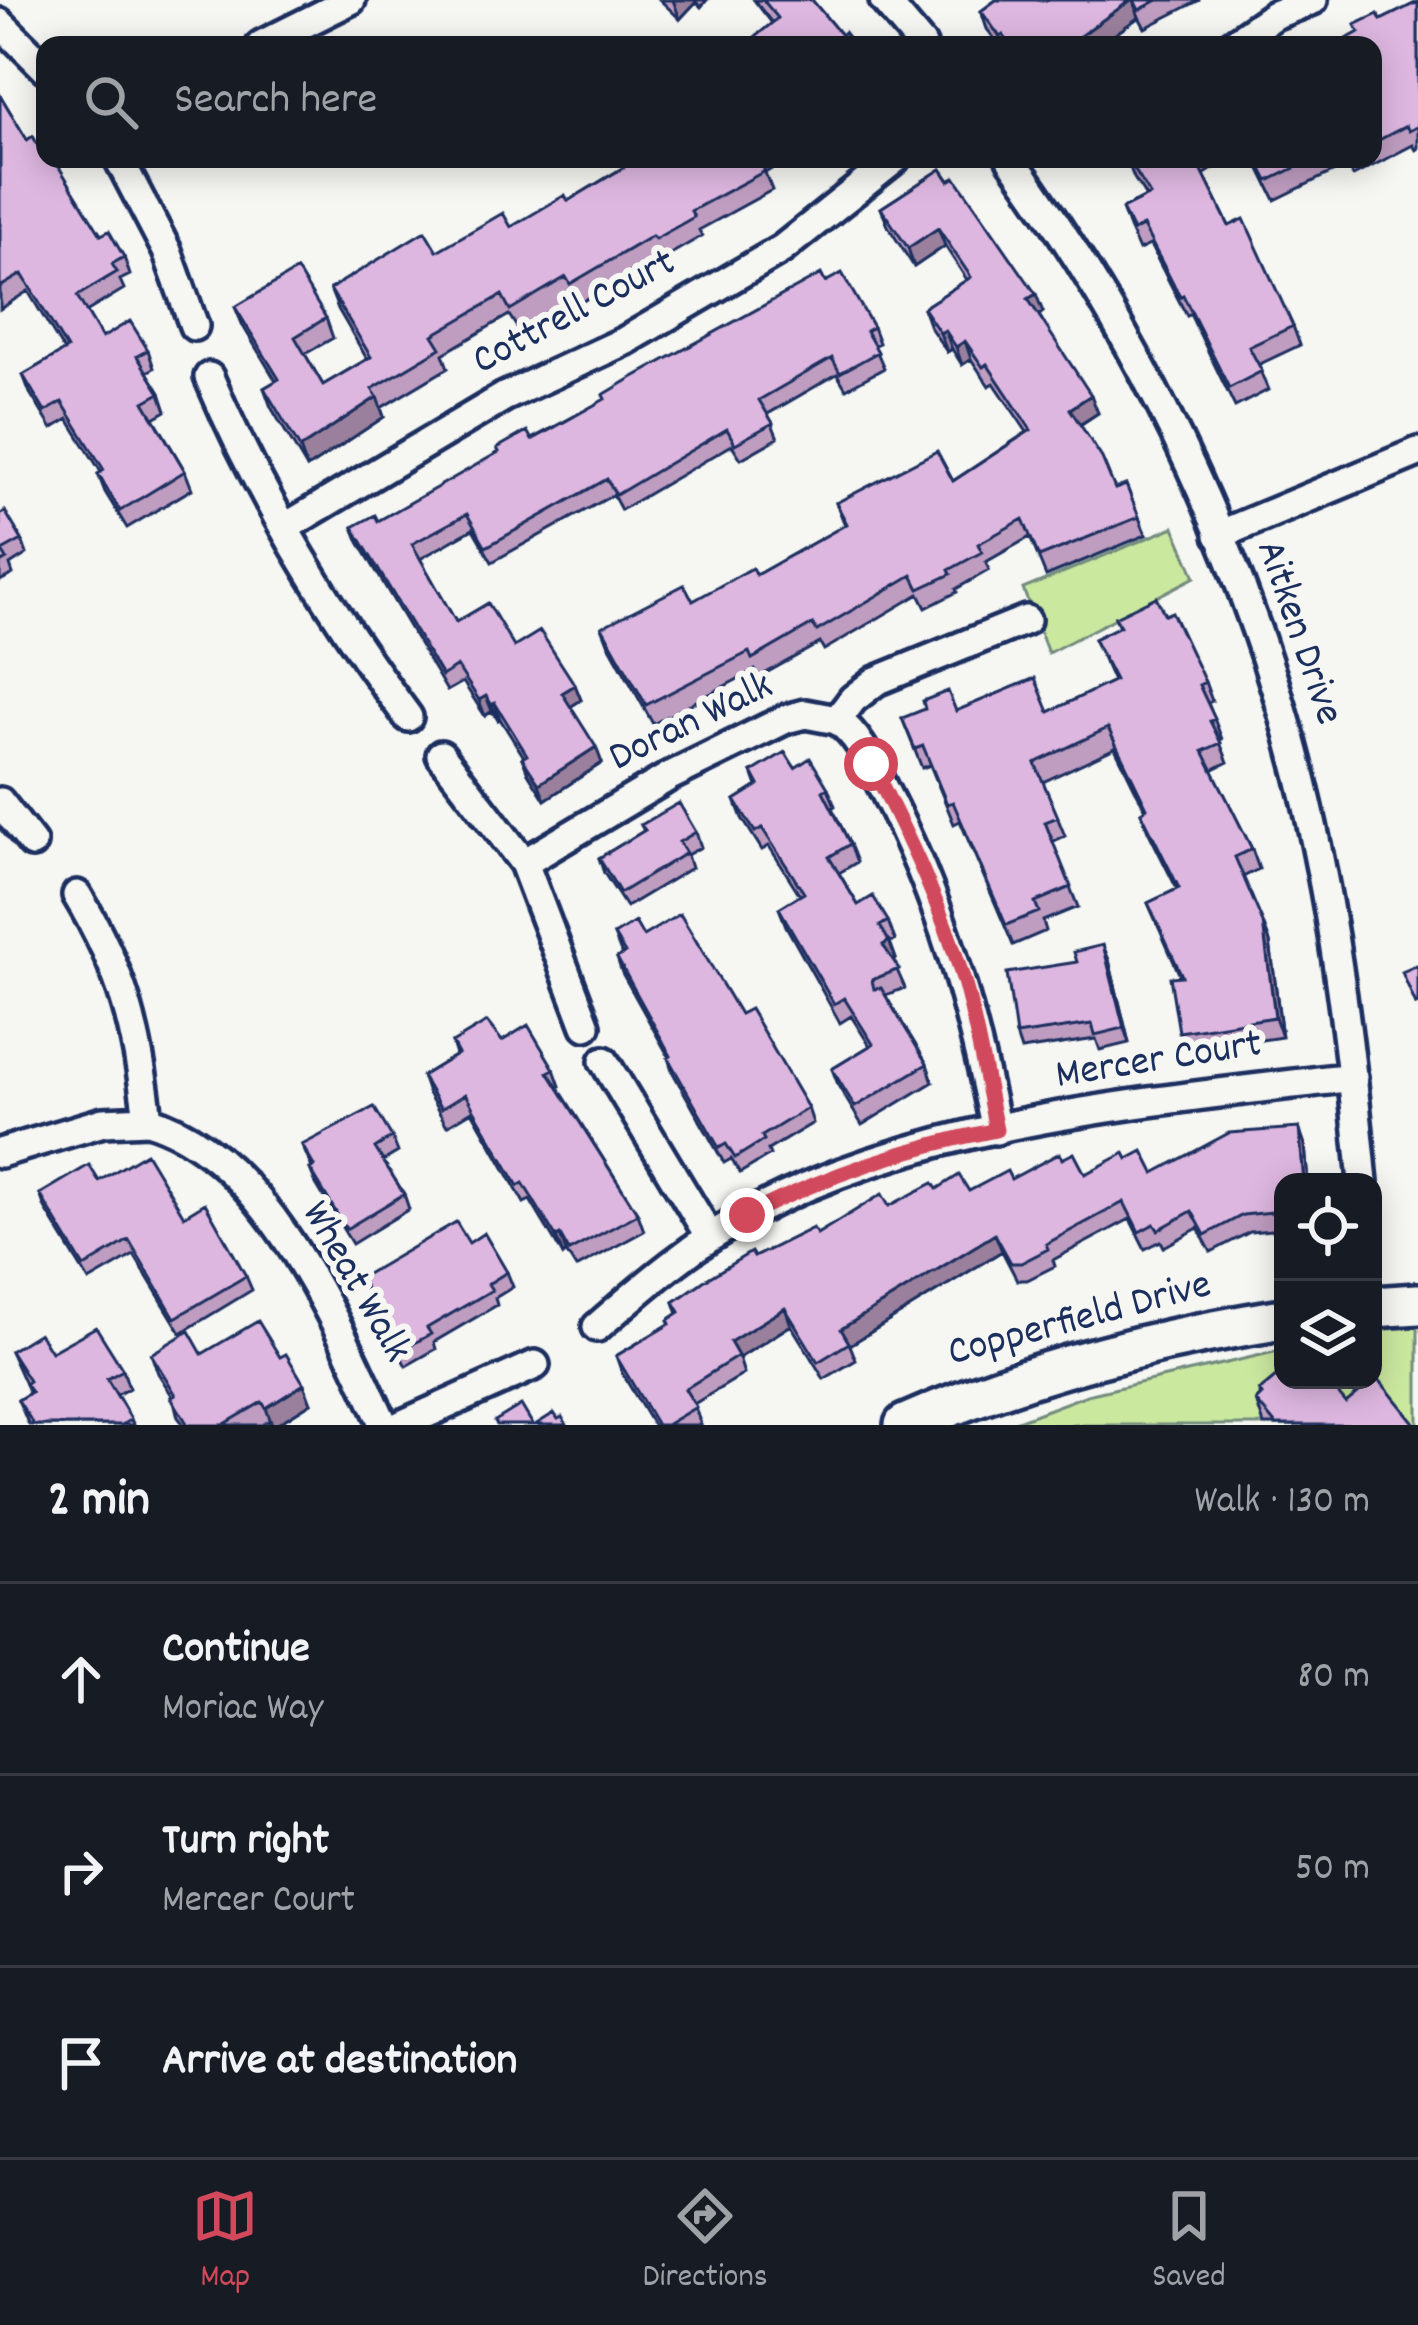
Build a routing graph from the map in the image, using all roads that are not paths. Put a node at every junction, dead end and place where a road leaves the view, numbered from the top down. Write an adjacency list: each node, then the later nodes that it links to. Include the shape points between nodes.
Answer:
1 (352, 0): 5 (street)
2 (884, 0): 6 (street)
3 (1313, 0): 7 (street)
4 (0, 23): 8 (street)
5 (279, 36)
6 (914, 36)
7 (1244, 36)
8 (36, 59)
9 (124, 168): 12 (street)
10 (885, 168): 15 (street, Cottrell Court, via 782,249)
11 (1017, 168): 16 (street, Aitken Drive, via 1138,361)
12 (194, 326)
13 (209, 377): 15 (street)
14 (1418, 452): 16 (street)
15 (284, 528): 18 (street)
16 (1220, 535): 27 (street, Aitken Drive, via 1306,798)
17 (1026, 620): 19 (street, Doran Walk, via 876,681)
18 (408, 718)
19 (838, 720): 23 (street, Doran Walk, via 786,719); 29 (street, via 871,764 939,910)
20 (441, 755): 23 (street)
21 (0, 802): 22 (street)
22 (32, 843)
23 (524, 863): 25 (street)
24 (76, 895): 28 (street, via 127,997)
25 (586, 1026)
26 (604, 1061): 32 (street)
27 (1353, 1077): 29 (street, Mercer Court); 31 (street, Aitken Drive)
28 (148, 1120): 30 (street, via 103,1122); 38 (street, Wheat Walk, via 205,1147 289,1242)
29 (996, 1130): 32 (street, Mercer Court, via 838,1174)
30 (0, 1153)
31 (1362, 1173)
32 (710, 1238): 36 (street, Mercer Court)
33 (1382, 1298): 34 (street)
34 (1418, 1304)
35 (1274, 1321): 40 (street, Copperfield Drive, via 1066,1367)
36 (597, 1327)
37 (535, 1365): 39 (street, Wheat Walk)
38 (384, 1425)
39 (401, 1425)
40 (905, 1425)

